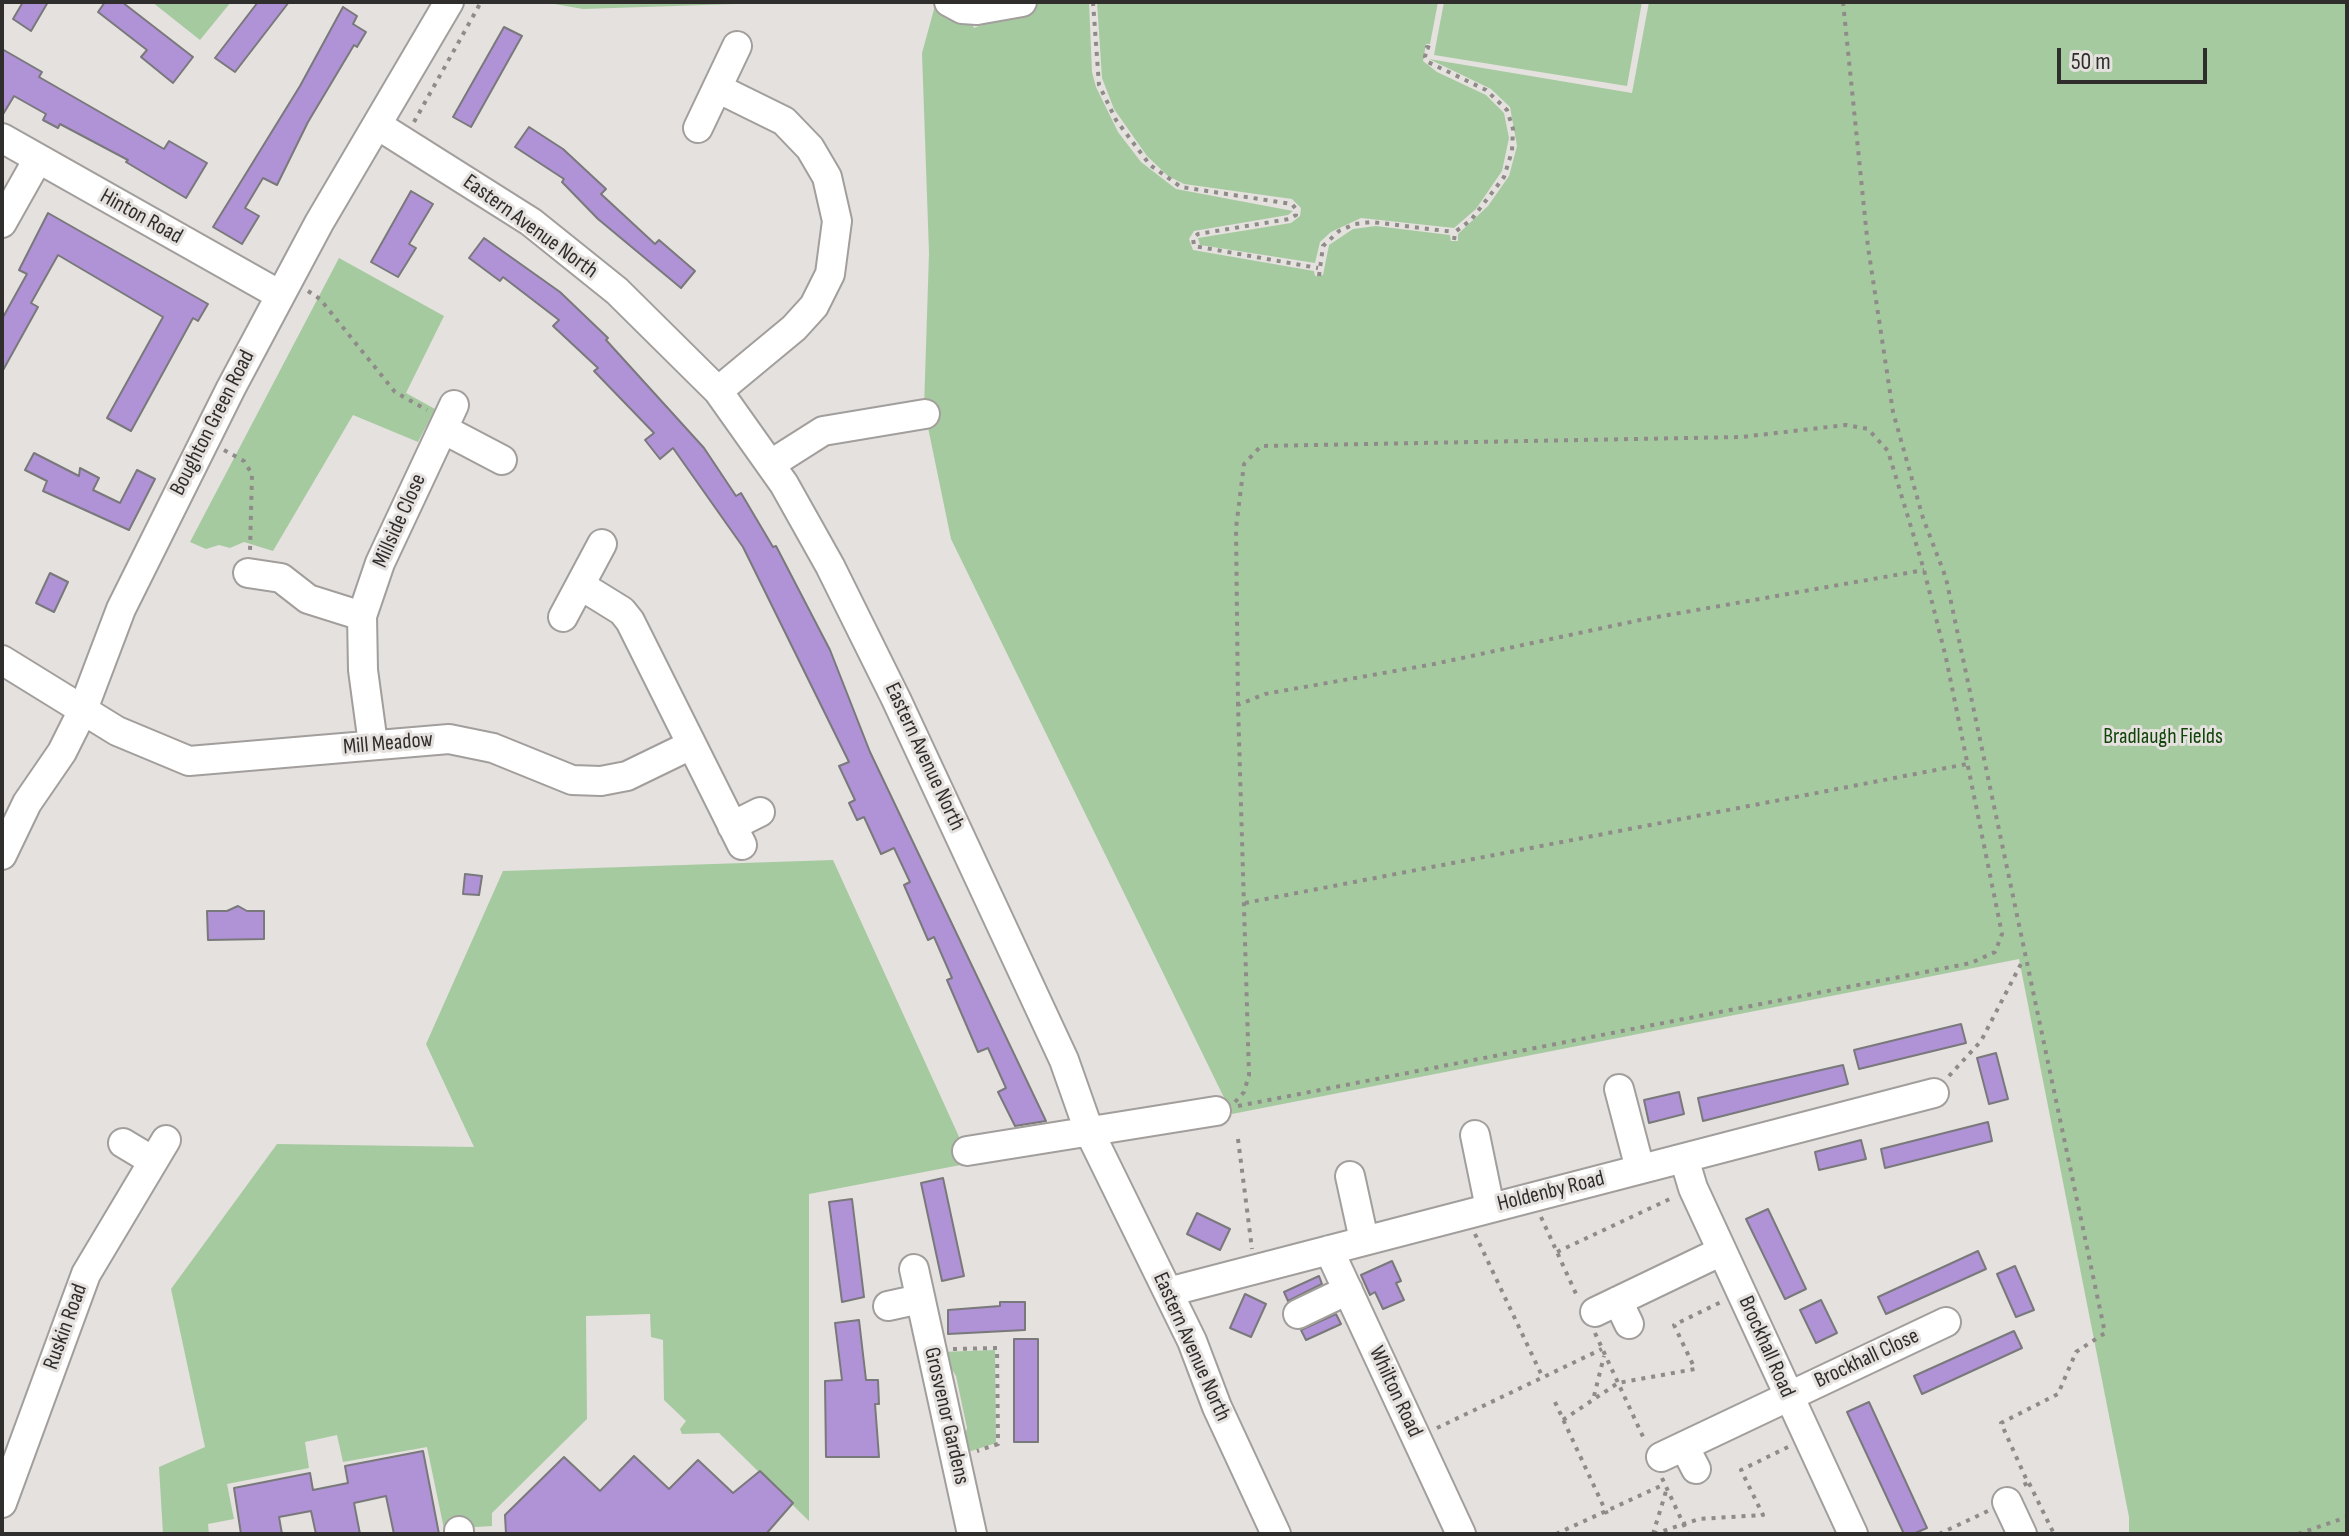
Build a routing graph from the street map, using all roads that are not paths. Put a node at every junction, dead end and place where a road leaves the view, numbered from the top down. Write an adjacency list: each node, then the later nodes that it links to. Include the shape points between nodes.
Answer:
1 (449, 2): 6 (street, Boughton Green Road)
2 (949, 2): 3 (street, via 977,10)
3 (1022, 2)
4 (737, 46): 5 (street)
5 (717, 88): 7 (street); 12 (street, via 769,111 804,140 827,177 837,221 835,255 814,306)
6 (379, 126): 11 (street, Boughton Green Road, via 353,164); 12 (street, Eastern Avenue North, via 555,239 672,342)
7 (698, 128)
8 (2, 138): 9 (street, Hinton Road)
9 (38, 159): 10 (street); 11 (street, Hinton Road)
10 (2, 223)
11 (293, 292): 22 (street, Boughton Green Road, via 158,531)
12 (718, 391): 15 (street, Eastern Avenue North)
13 (925, 414): 15 (street, via 823,431)
14 (502, 460): 19 (street, Millside Close, via 448,417 380,563)
15 (771, 464): 30 (street, Eastern Avenue North, via 814,535 896,699 1064,1060)
16 (602, 544): 18 (street)
17 (248, 573): 19 (street, via 281,578 308,599)
18 (580, 585): 20 (street); 24 (street, via 630,621)
19 (362, 616): 23 (street, Millside Close)
20 (563, 617)
21 (2, 660): 22 (street, Mill Meadow)
22 (82, 712): 23 (street, Mill Meadow, via 189,761 205,763); 26 (street, Boughton Green Road)
23 (373, 744): 24 (street, Mill Meadow, via 467,741 572,780 601,781 627,776)
24 (691, 745): 25 (street, via 737,836)
25 (760, 812)
26 (2, 855)
27 (1619, 1089): 35 (street)
28 (1934, 1093): 34 (street, Holdenby Road)
29 (1216, 1111): 30 (street)
30 (1089, 1131): 33 (street); 43 (street, Eastern Avenue North)
31 (1475, 1135): 37 (street)
32 (123, 1143): 52 (street, Ruskin Road, via 160,1150 86,1274)
33 (967, 1151)
34 (1684, 1158): 35 (street, Holdenby Road); 40 (street, Brockhall Road)
35 (1640, 1169): 37 (street, Holdenby Road)
36 (1350, 1176): 38 (street)
37 (1478, 1211): 38 (street, Holdenby Road)
38 (1364, 1240): 39 (street, Holdenby Road)
39 (1329, 1250): 42 (street, Whilton Road); 43 (street, Holdenby Road)
40 (1722, 1251): 47 (street); 49 (street, Brockhall Road)
41 (914, 1269): 44 (street, Grosvenor Gardens)
42 (1348, 1290): 46 (street); 55 (street, Whilton Road)
43 (1168, 1292): 54 (street, Eastern Avenue North)
44 (920, 1299): 45 (street); 53 (street, Grosvenor Gardens)
45 (888, 1306)
46 (1298, 1314)
47 (1603, 1314)
48 (1946, 1322): 49 (street, Brockhall Close)
49 (1789, 1396): 50 (street, Brockhall Close); 56 (street, Brockhall Road)
50 (1669, 1466)
51 (2007, 1502): 57 (street)
52 (2, 1503)
53 (972, 1534)
54 (1276, 1534)
55 (1461, 1534)
56 (1853, 1534)
57 (2022, 1534)

